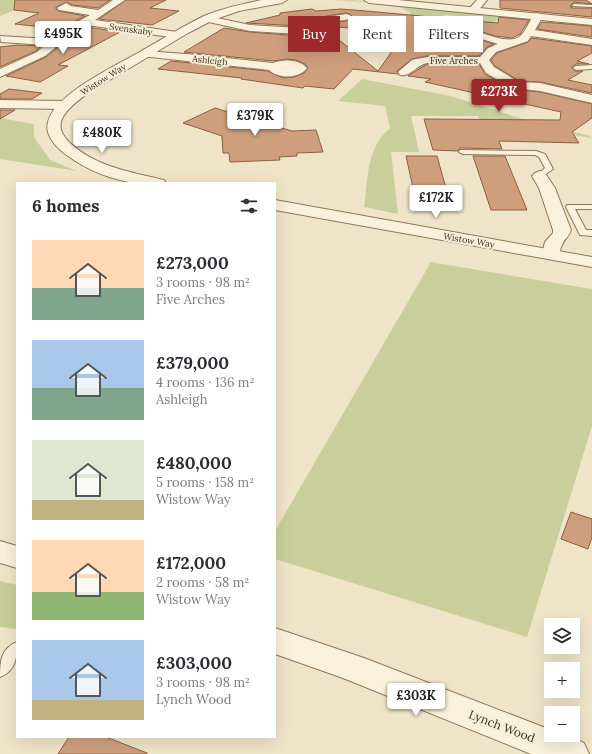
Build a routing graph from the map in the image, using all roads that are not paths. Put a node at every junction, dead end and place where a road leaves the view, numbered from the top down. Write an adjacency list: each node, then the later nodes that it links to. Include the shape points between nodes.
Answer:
1 (120, 0): 11 (street, Svenskaby)
2 (258, 0): 6 (lane)
3 (282, 0): 6 (street, Wistow Way)
4 (370, 0): 10 (street)
5 (482, 0): 10 (street)
6 (248, 5): 14 (street, Wistow Way)
7 (574, 5): 8 (lane)
8 (592, 6)
9 (63, 8): 11 (street, Svenskaby)
10 (474, 10): 12 (street)
11 (99, 13): 15 (street, Svenskaby)
12 (538, 16): 16 (street); 17 (street, Five Arches)
13 (346, 17): 14 (street, via 326,18 307,30 300,31 250,28)
14 (208, 19): 18 (street, Wistow Way)
15 (85, 22): 18 (street, Svenskaby); 21 (street, Svenskaby, via 56,37)
16 (592, 22)
17 (529, 32): 22 (street); 23 (street, Five Arches, via 524,39)
18 (177, 35): 24 (street, Wistow Way)
19 (483, 36): 23 (street)
20 (1, 39): 21 (street)
21 (53, 42): 30 (street, Svenskaby, via 41,54)
22 (592, 42)
23 (509, 44): 25 (street, Five Arches, via 492,50)
24 (145, 54): 26 (street, Ashleigh); 33 (street, Wistow Way, via 97,82)
25 (483, 60): 29 (street, Five Arches, via 427,60 416,62); 31 (street, Five Arches, via 490,70 511,88 540,87)
26 (275, 67)
27 (592, 67): 28 (lane)
28 (576, 68)
29 (404, 72)
30 (0, 73)
31 (592, 98)
32 (0, 104): 33 (street)
33 (65, 105): 36 (street, Wistow Way, via 57,115 54,125 55,136 64,146 78,157 100,168)
34 (463, 152): 35 (lane, via 536,153 542,156 549,169)
35 (540, 176): 39 (street)
36 (153, 182)
37 (276, 205): 42 (street, Wistow Way)
38 (592, 207): 40 (lane, via 570,207)
39 (562, 230): 40 (lane); 42 (street, via 554,242)
40 (582, 230): 41 (lane, via 584,233)
41 (592, 233)
42 (551, 254): 43 (street, Wistow Way)
43 (592, 262)
44 (0, 552): 45 (street)
45 (16, 557)
46 (277, 647): 49 (street, Lynch Wood, via 353,668)
47 (16, 650): 48 (lane)
48 (0, 670)
49 (572, 754)

